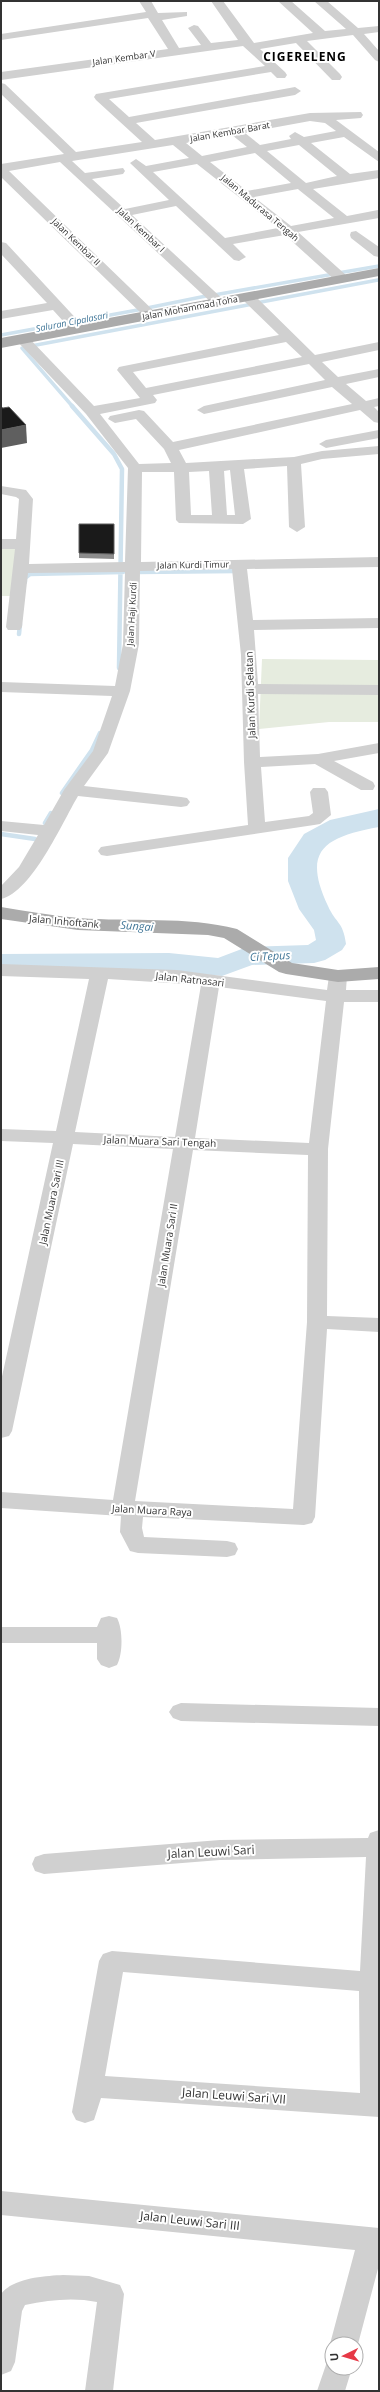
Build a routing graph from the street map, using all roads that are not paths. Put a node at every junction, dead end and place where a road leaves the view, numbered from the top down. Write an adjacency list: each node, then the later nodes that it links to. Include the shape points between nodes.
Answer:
1 (145, 1): 6 (street)
2 (217, 1): 13 (street)
3 (284, 1): 10 (street)
4 (320, 1): 9 (street)
5 (183, 14): 6 (street)
6 (153, 15): 11 (street); 15 (street)
7 (194, 28): 14 (street)
8 (379, 29): 9 (street, Jalan Kembar V)
9 (355, 31): 10 (street, Jalan Kembar V); 16 (street)
10 (322, 35): 12 (street, Jalan Kembar V)
11 (1, 37)
12 (300, 40): 13 (street, Jalan Kembar V); 19 (street)
13 (250, 44): 14 (street, Jalan Kembar V); 17 (street)
14 (208, 46): 15 (street, Jalan Kembar V)
15 (175, 51): 18 (street, Jalan Kembar V)
16 (379, 58)
17 (274, 68): 21 (street); 25 (street, via 100,96)
18 (1, 76)
19 (336, 77)
20 (1, 87): 34 (street, Jalan Kembar I)
21 (301, 98): 23 (street); 25 (street)
22 (357, 115): 24 (street, Jalan Kembar Barat)
23 (310, 116): 24 (street, Jalan Kembar Barat); 26 (street, Jalan Kembar Barat)
24 (323, 117): 28 (street)
25 (126, 121): 31 (street)
26 (279, 123): 27 (street, Jalan Kembar Barat); 30 (street)
27 (235, 131): 29 (street, Jalan Kembar Barat); 32 (street)
28 (346, 133): 30 (street); 35 (street)
29 (176, 141): 31 (street, Jalan Kembar Barat); 36 (street, Jalan Madurasa Tengah)
30 (301, 141): 32 (street); 42 (street)
31 (153, 145): 33 (street, Jalan Kembar Barat)
32 (257, 149): 36 (street); 43 (street)
33 (121, 150): 34 (street, Jalan Kembar Barat); 38 (street)
34 (69, 158): 37 (street, Jalan Kembar Barat); 41 (street, Jalan Kembar I)
35 (379, 158)
36 (202, 160): 38 (street); 44 (street, Jalan Madurasa Tengah)
37 (1, 169): 61 (street, Jalan Kembar II)
38 (143, 170): 45 (street)
39 (119, 171): 41 (street)
40 (379, 174): 42 (street)
41 (83, 177): 46 (street, Jalan Kembar I)
42 (345, 179): 43 (street)
43 (302, 186): 44 (street); 48 (street)
44 (245, 195): 49 (street, Jalan Madurasa Tengah)
45 (179, 202): 46 (street); 51 (street)
46 (123, 213): 58 (street, Jalan Kembar I)
47 (378, 214): 48 (street)
48 (344, 220): 49 (street)
49 (288, 230): 51 (street); 56 (street, Jalan Madurasa Tengah)
50 (356, 234): 53 (street)
51 (223, 242): 54 (street)
52 (1, 246): 59 (street)
53 (379, 253)
54 (239, 257)
55 (379, 272): 56 (main road, Jalan Mohammad Toha)
56 (342, 279): 57 (main road, Jalan Mohammad Toha)
57 (248, 297): 58 (main road, Jalan Mohammad Toha); 63 (street)
58 (219, 302): 61 (main road, Jalan Mohammad Toha)
59 (57, 305): 60 (street); 62 (street)
60 (1, 315)
61 (151, 315): 62 (main road, Jalan Mohammad Toha)
62 (72, 323): 64 (main road, Jalan Mohammad Toha)
63 (288, 337): 67 (street); 70 (street, via 124,370)
64 (22, 339): 65 (main road, Jalan Mohammad Toha); 74 (street)
65 (1, 343)
66 (379, 346): 67 (street)
67 (312, 359): 69 (street); 70 (street)
68 (379, 373): 69 (street)
69 (335, 382): 72 (street); 73 (street)
70 (143, 393): 74 (street, via 150,400)
71 (379, 402): 72 (street)
72 (363, 405): 75 (street); 77 (street)
73 (204, 410)
74 (96, 416): 77 (street, via 139,414); 83 (street)
75 (379, 419)
76 (379, 434): 80 (street, via 262,455)
77 (170, 447): 84 (street)
78 (379, 450): 79 (street, via 322,455)
79 (294, 461): 80 (street); 87 (street)
80 (266, 463): 81 (street)
81 (236, 465): 82 (street); 86 (street, via 243,518)
82 (216, 467): 84 (street); 86 (street)
83 (135, 468): 84 (street); 92 (street, Jalan Haji Kurdi)
84 (181, 468): 86 (street, via 184,520)
85 (1, 490): 89 (street, via 21,492 26,499)
86 (220, 520)
87 (298, 527)
88 (1, 544): 89 (street)
89 (22, 544): 93 (street)
90 (372, 562): 91 (street, Jalan Kurdi Timur)
91 (239, 564): 92 (street, Jalan Kurdi Timur); 97 (street, Jalan Kurdi Selatan)
92 (126, 566): 93 (street, Jalan Kurdi Timur); 102 (street, Jalan Haji Kurdi, via 131,644)
93 (21, 569): 95 (street)
94 (1, 598): 95 (street)
95 (17, 599): 98 (street)
96 (379, 623): 97 (street)
97 (246, 625): 100 (street, Jalan Kurdi Selatan)
98 (14, 627)
99 (1, 687): 102 (street)
100 (251, 689): 101 (street); 105 (street, Jalan Kurdi Selatan)
101 (379, 690)
102 (118, 691): 107 (street, Jalan Haji Kurdi, via 102,747)
103 (379, 748): 104 (street)
104 (318, 760): 105 (street); 106 (street)
105 (252, 762): 111 (street, Jalan Kurdi Selatan)
106 (367, 786)
107 (73, 790): 109 (street); 112 (street, Jalan Haji Kurdi)
108 (319, 792): 111 (street, via 322,815 319,818)
109 (181, 802)
110 (1, 826): 112 (street)
111 (257, 827): 113 (street)
112 (49, 831): 114 (street, Jalan Haji Kurdi, via 26,870)
113 (107, 850)
114 (1, 894)
115 (1, 913): 120 (main road, Jalan Inhoftank, via 78,924 230,933 286,968)
116 (1, 970): 117 (street, Jalan Ratnasari)
117 (100, 972): 119 (street, Jalan Ratnasari, via 177,976); 123 (street, Jalan Muara Sari III)
118 (379, 973): 120 (main road, Jalan Inhoftank)
119 (211, 981): 120 (street, Jalan Ratnasari); 124 (street, Jalan Muara Sari II)
120 (336, 984): 121 (street, Jalan Ratnasari); 125 (street)
121 (379, 996)
122 (1, 1135): 123 (street, Jalan Muara Sari Tengah)
123 (65, 1138): 124 (street, Jalan Muara Sari Tengah); 128 (street, Jalan Muara Sari III)
124 (184, 1141): 125 (street, Jalan Muara Sari Tengah); 130 (street, Jalan Muara Sari II)
125 (318, 1149): 126 (street)
126 (317, 1322): 127 (street); 130 (street, Jalan Muara Raya, via 304,1517)
127 (379, 1326)
128 (1, 1432)
129 (1, 1500): 130 (street, Jalan Muara Raya)
130 (128, 1509): 131 (street, Jalan Muara Sari II, via 132,1539 138,1545)
131 (226, 1548)
132 (1, 1635): 133 (street, via 109,1630)
133 (109, 1659)
134 (181, 1712): 135 (street)
135 (379, 1717)
136 (379, 1840): 137 (street)
137 (379, 1847): 138 (street, Jalan Leuwi Sari, via 220,1850); 139 (street)
138 (44, 1864)
139 (372, 1982): 140 (street, via 112,1961); 141 (street)
140 (89, 2086): 141 (street, Jalan Leuwi Sari VII); 142 (street)
141 (376, 2106)
142 (84, 2112)
143 (1, 2203): 144 (street, Jalan Leuwi Sari III)
144 (376, 2240): 145 (street)
145 (346, 2336)
146 (1, 2362): 148 (street, via 8,2307 12,2299 28,2292 50,2288 89,2288 110,2294)
147 (336, 2376): 149 (street)
148 (99, 2391)
149 (331, 2391)

